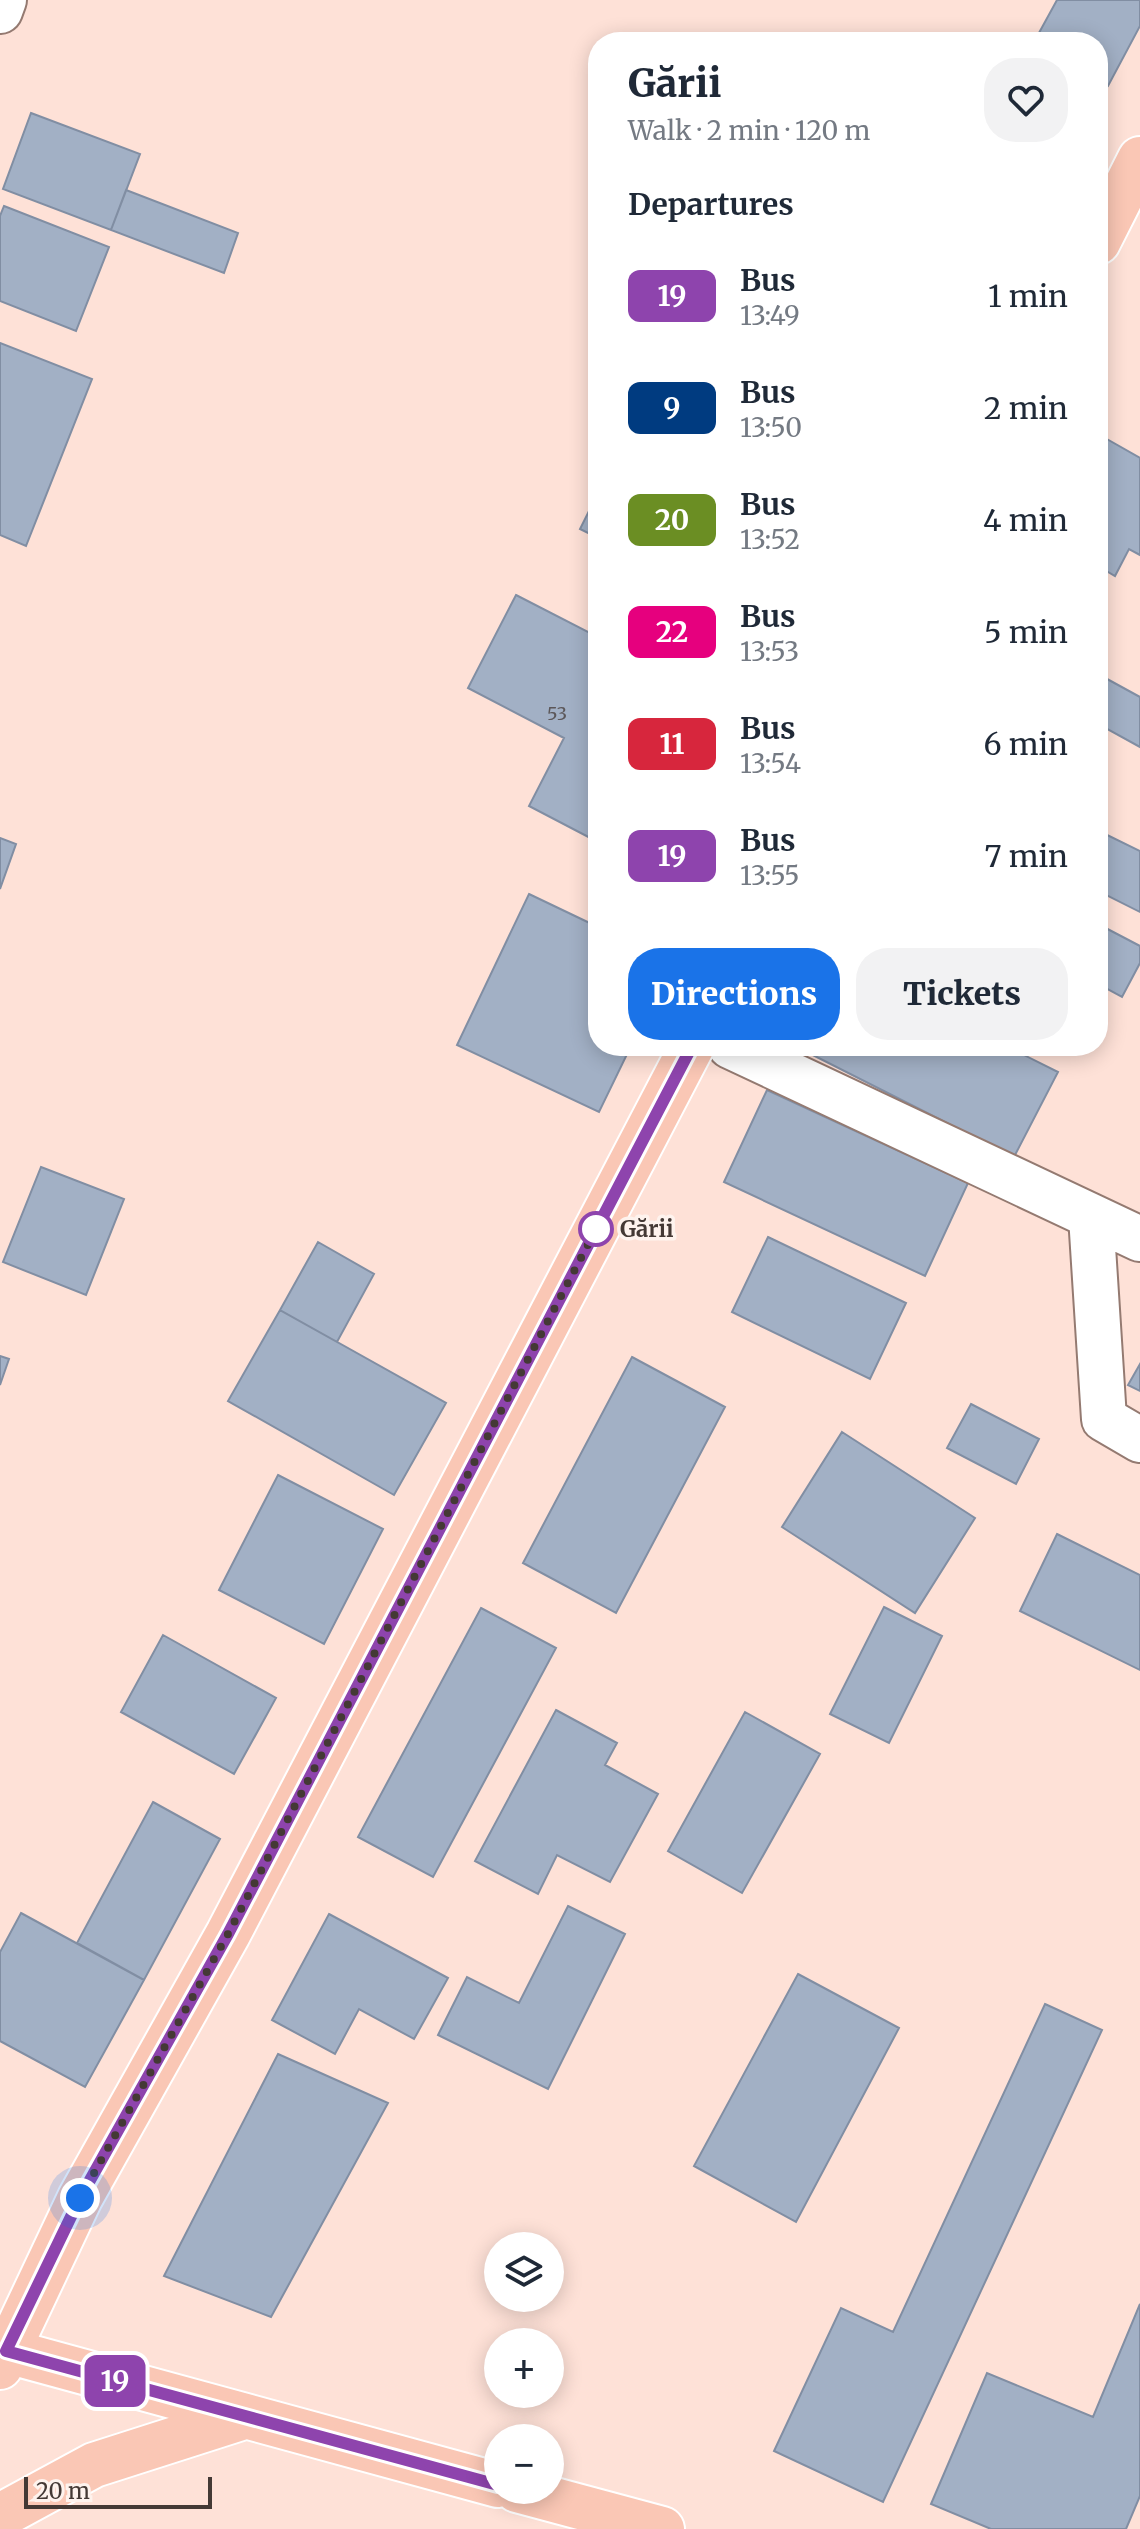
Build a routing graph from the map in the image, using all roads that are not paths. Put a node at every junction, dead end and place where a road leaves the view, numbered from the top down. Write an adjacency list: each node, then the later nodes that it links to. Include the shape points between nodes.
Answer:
1 (4, 0): 2 (street)
2 (0, 11)
3 (1140, 159): 4 (main road)
4 (1108, 222)
5 (687, 1056): 10 (main road, via 228,1934 80,2198)
6 (751, 1056): 7 (street)
7 (1091, 1216): 8 (street); 9 (street, via 1104,1419)
8 (1140, 1239)
9 (1140, 1440)
10 (2, 2356): 11 (main road)
11 (244, 2417): 12 (main road); 14 (main road, via 94,2465)
12 (484, 2481)
13 (564, 2503): 15 (main road)
14 (0, 2516)
15 (662, 2529)

